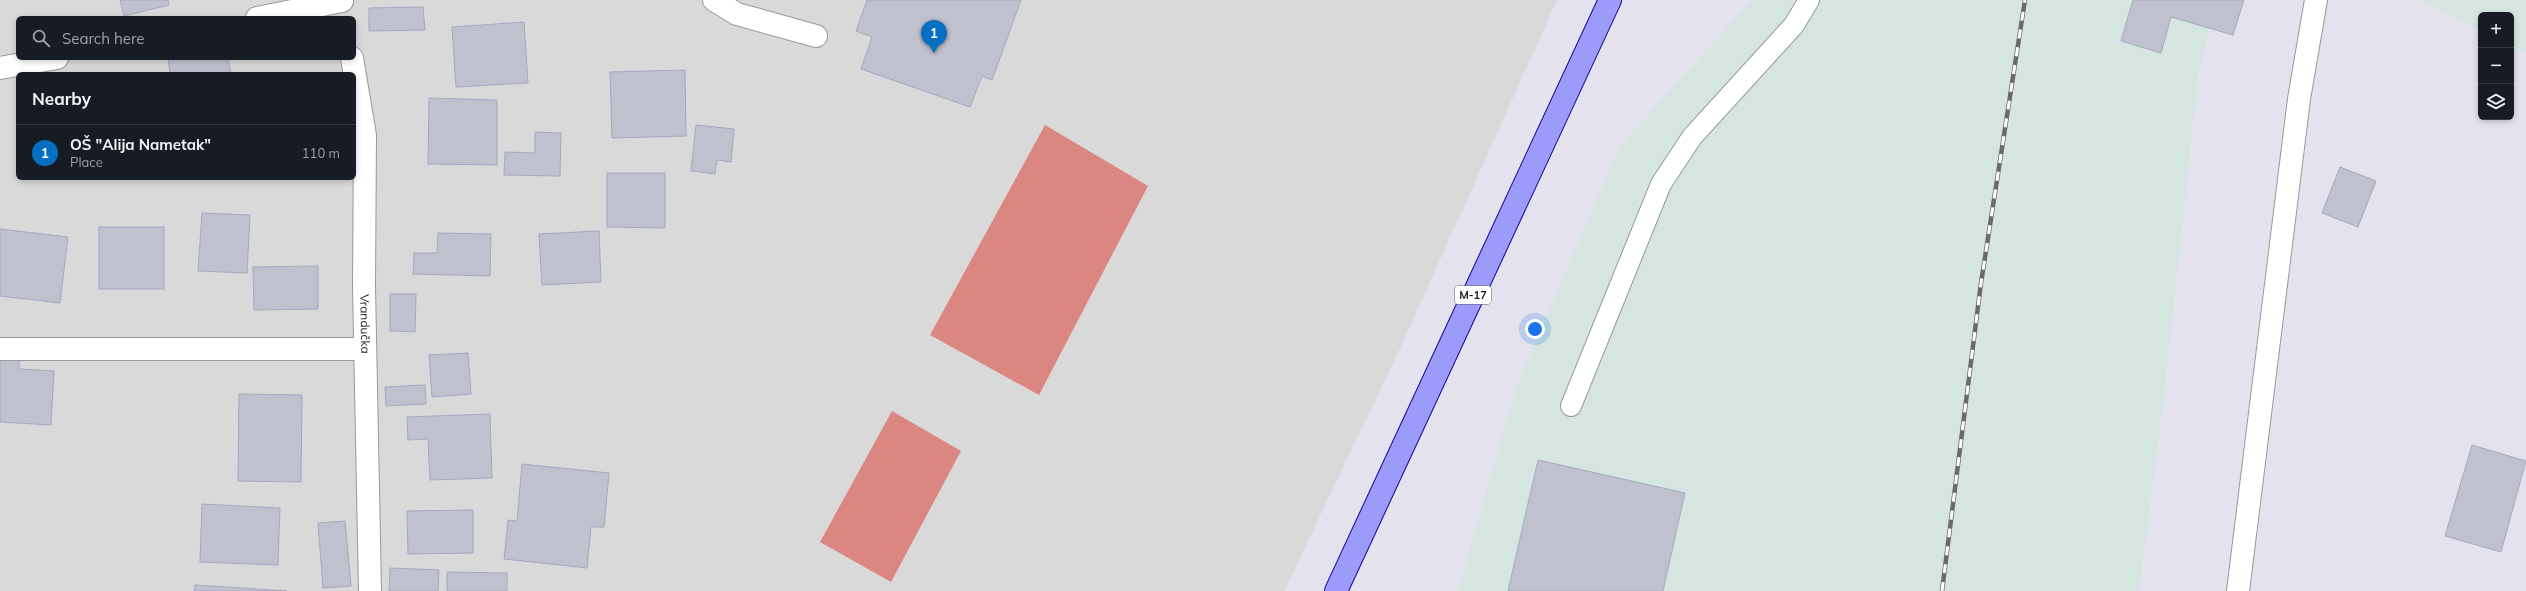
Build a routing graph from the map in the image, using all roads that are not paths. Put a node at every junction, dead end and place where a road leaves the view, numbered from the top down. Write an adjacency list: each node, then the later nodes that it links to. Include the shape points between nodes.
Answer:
1 (714, 0): 7 (street, via 737,14)
2 (1610, 0): 17 (main road, M-17)
3 (1809, 0): 15 (lane, via 1794,25 1692,137 1661,184)
4 (2316, 0): 18 (street, via 2299,99)
5 (343, 6): 6 (street)
6 (271, 16)
7 (816, 36)
8 (46, 60): 10 (street)
9 (352, 60): 11 (street, Vrandučka)
10 (0, 68)
11 (355, 72)
12 (356, 80): 14 (street, Vrandučka, via 366,135)
13 (0, 349): 14 (street)
14 (365, 349): 16 (street, Vrandučka)
15 (1571, 406)
16 (370, 591)
17 (1336, 591)
18 (2238, 591)

